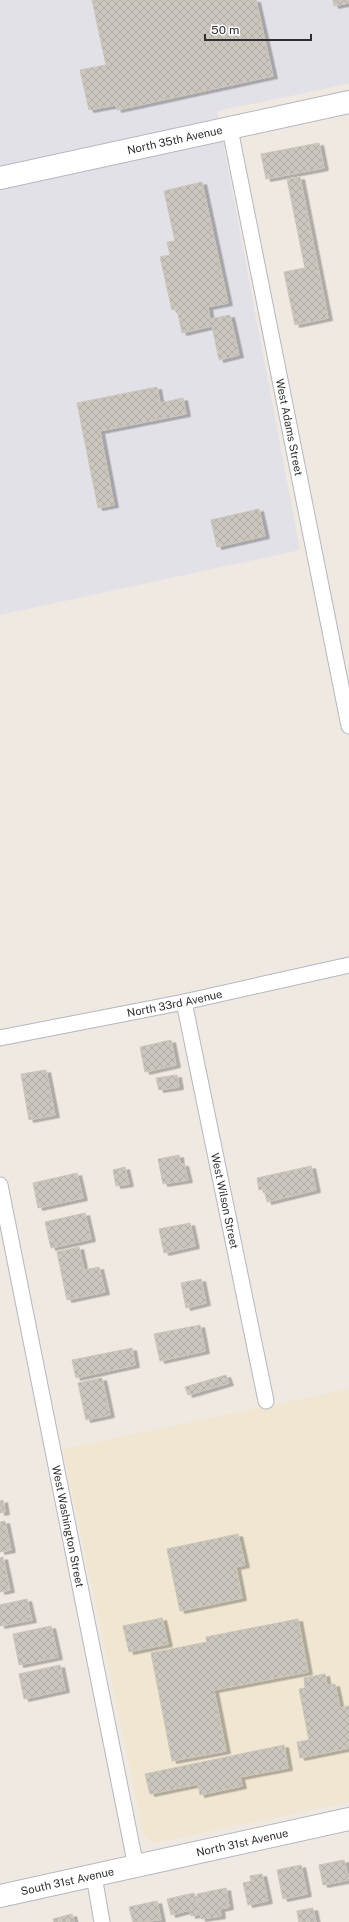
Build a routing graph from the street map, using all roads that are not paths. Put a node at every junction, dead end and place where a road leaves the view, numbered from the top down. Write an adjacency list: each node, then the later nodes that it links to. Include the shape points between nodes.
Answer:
1 (349, 102): 2 (street, North 35th Avenue)
2 (230, 128): 3 (street, North 35th Avenue); 4 (street, West Adams Street)
3 (0, 178)
4 (349, 726)
5 (349, 965): 6 (street, North 33rd Avenue)
6 (184, 1002): 7 (street, North 33rd Avenue); 9 (street, West Wilson Street)
7 (0, 1038)
8 (0, 1185): 11 (street, West Washington Street)
9 (266, 1401)
10 (349, 1818): 11 (street, North 31st Avenue)
11 (136, 1867): 12 (street, South 31st Avenue)
12 (94, 1876): 13 (street, South 31st Avenue); 14 (street)
13 (0, 1896)
14 (102, 1922)

